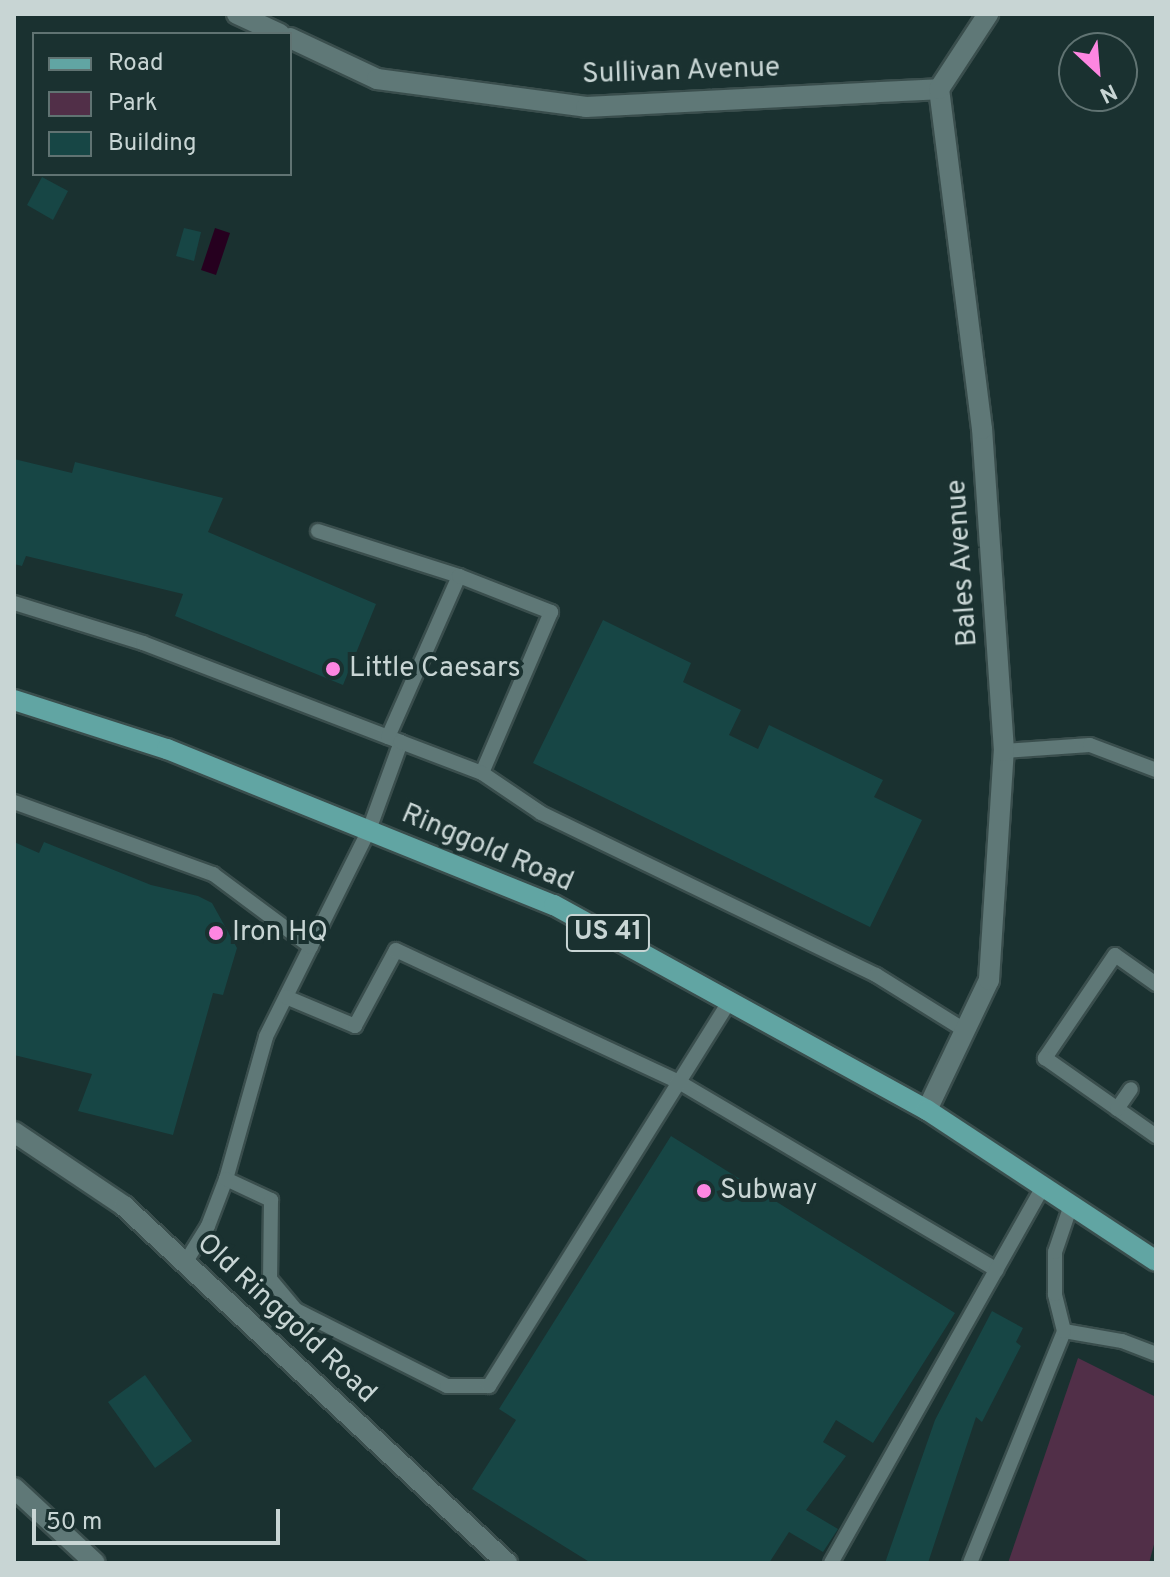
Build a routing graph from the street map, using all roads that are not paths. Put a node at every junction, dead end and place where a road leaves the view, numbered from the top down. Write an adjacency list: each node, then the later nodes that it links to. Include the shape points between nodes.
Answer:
1 (237, 14): 3 (street)
2 (988, 14): 5 (street)
3 (276, 32)
4 (292, 39): 5 (street, Sullivan Avenue, via 377,79 586,107)
5 (939, 89): 11 (street, Bales Avenue, via 982,429)
6 (318, 531): 7 (lane)
7 (459, 576): 10 (lane); 13 (lane, via 551,612)
8 (14, 603): 10 (lane, via 143,643)
9 (14, 700): 15 (main road, Ringgold Road / US 41, via 167,749)
10 (394, 740): 13 (lane); 15 (lane)
11 (1004, 751): 12 (lane, via 1090,745); 20 (street, Bales Avenue, via 989,980)
12 (1156, 770)
13 (482, 773): 20 (lane, via 541,813 876,975)
14 (14, 802): 16 (lane, via 213,874)
15 (369, 830): 16 (lane); 19 (main road, Ringgold Road / US 41, via 554,905)
16 (311, 947): 18 (lane)
17 (1156, 984): 23 (lane, via 1115,955 1045,1058)
18 (286, 997): 21 (lane, via 355,1026 396,950); 27 (lane, via 266,1037)
19 (731, 999): 21 (lane); 24 (main road, Ringgold Road / US 41)
20 (966, 1031): 24 (street, Bales Avenue)
21 (679, 1082): 27 (lane, via 489,1386 447,1386 296,1310 270,1279 271,1200); 32 (lane)
22 (1131, 1089): 23 (lane)
23 (1117, 1109): 26 (lane)
24 (927, 1110): 28 (main road, Ringgold Road / US 41)
25 (14, 1132): 31 (street, Old Ringgold Road, via 124,1206)
26 (1156, 1136)
27 (226, 1179): 31 (lane, via 208,1226)
28 (1043, 1187): 29 (main road, Ringgold Road / US 41); 32 (lane)
29 (1071, 1205): 30 (main road, Ringgold Road / US 41); 33 (lane, via 1055,1252 1055,1294)
30 (1156, 1261)
31 (185, 1263): 37 (street, Old Ringgold Road)
32 (997, 1270): 38 (lane)
33 (1064, 1331): 34 (lane, via 1122,1341); 39 (lane)
34 (1156, 1354)
35 (14, 1488): 36 (street)
36 (95, 1563)
37 (507, 1563)
38 (831, 1563)
39 (970, 1563)

